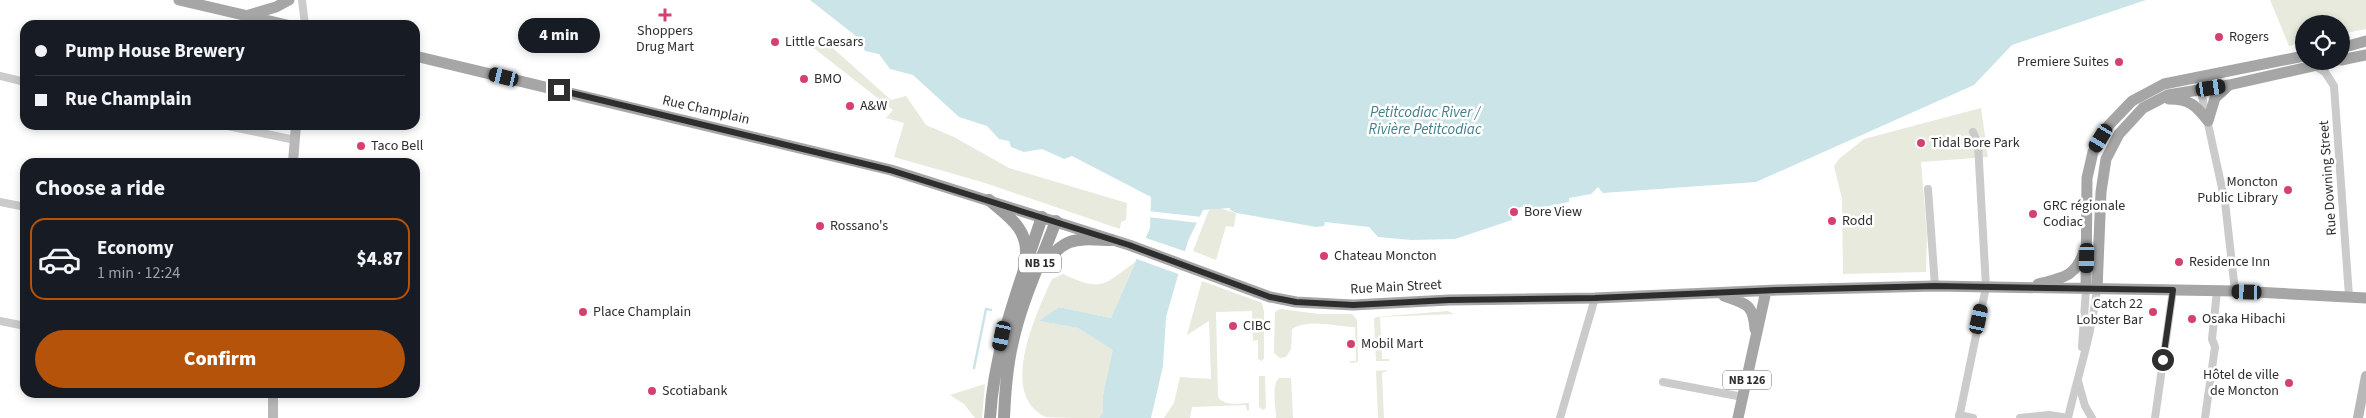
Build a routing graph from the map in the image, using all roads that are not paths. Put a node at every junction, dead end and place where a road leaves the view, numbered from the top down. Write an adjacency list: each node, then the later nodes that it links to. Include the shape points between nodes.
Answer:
1 (179, 0): 4 (main road)
2 (289, 0): 4 (main road, via 276,8)
3 (302, 0): 6 (street)
4 (246, 16): 5 (main road)
5 (264, 20)
6 (305, 20)
7 (2366, 41): 8 (main road)
8 (2350, 45)
9 (2366, 55): 12 (main road)
10 (420, 57): 28 (main road, Rue Champlain, via 890,170)
11 (2295, 58): 16 (main road)
12 (2350, 58)
13 (2297, 70): 18 (main road)
14 (2322, 70): 45 (street, Rue Downing Street, via 2334,86)
15 (0, 76): 17 (street)
16 (2199, 78): 19 (street); 34 (main road, via 2164,84 2132,101 2109,125 2093,152 2087,178)
17 (20, 81)
18 (2230, 85): 19 (main road); 21 (main road, via 2215,98)
19 (2200, 90): 20 (main road, via 2168,95); 21 (street)
20 (2159, 100): 21 (main road, via 2191,102); 39 (main road, via 2143,108 2119,134 2106,159)
21 (2208, 121): 43 (street, via 2225,202)
22 (247, 130): 25 (street)
23 (296, 130): 25 (main road)
24 (1973, 132): 37 (street, via 1978,144)
25 (295, 140): 26 (main road)
26 (293, 158)
27 (1928, 189): 36 (street)
28 (989, 200): 31 (main road, Rue Champlain); 35 (highway, via 1018,225 1027,244)
29 (0, 202): 30 (street)
30 (20, 206)
31 (1042, 217): 32 (main road, Rue Main Street); 35 (highway, NB 15)
32 (1056, 222): 33 (main road, Rue Main Street); 48 (highway, NB 15)
33 (1111, 240): 46 (main road, Rue Main Street, via 1270,297 1296,302 1353,305); 48 (highway, via 1074,239 1060,246 1051,255)
34 (2088, 240): 38 (main road, via 2075,271 2063,278); 39 (main road)
35 (1026, 267): 61 (highway, NB 15, via 1002,336)
36 (1935, 286): 37 (main road, Rue Main Street); 41 (main road, Rue Main Street)
37 (1986, 287): 38 (main road, Rue Main Street); 58 (street)
38 (2025, 288): 39 (main road, Rue Main Street)
39 (2092, 289): 40 (main road, Rue Main Street); 53 (street, via 2094,322)
40 (2173, 290): 42 (main road, Rue Main Street); 69 (street)
41 (1766, 291): 44 (main road, Rue Main Street); 51 (main road, NB 126)
42 (2217, 291): 43 (main road, Rue Main Street); 70 (street, via 2212,338 2215,347)
43 (2235, 291): 45 (main road, Rue Main Street)
44 (1718, 293): 46 (main road, Rue Main Street); 51 (main road, via 1748,305 1754,314)
45 (2349, 296): 47 (main road, Rue Main Street)
46 (1595, 298): 63 (street)
47 (2366, 298)
48 (1024, 304): 62 (highway, NB 15, via 1013,341)
49 (0, 321): 50 (street)
50 (20, 325)
51 (1756, 341): 55 (main road, NB 126)
52 (2366, 376): 71 (main road)
53 (2077, 377): 67 (street); 68 (street)
54 (1663, 382): 55 (street)
55 (1743, 397): 64 (main road, NB 126)
56 (271, 398): 59 (main road)
57 (272, 398): 60 (main road)
58 (1959, 416): 65 (street)
59 (267, 418)
60 (273, 418)
61 (990, 418)
62 (1004, 418)
63 (1560, 418)
64 (1738, 418)
65 (1973, 418)
66 (2020, 418): 67 (street)
67 (2068, 418)
68 (2092, 418)
69 (2155, 418)
70 (2205, 418)
71 (2358, 418)

